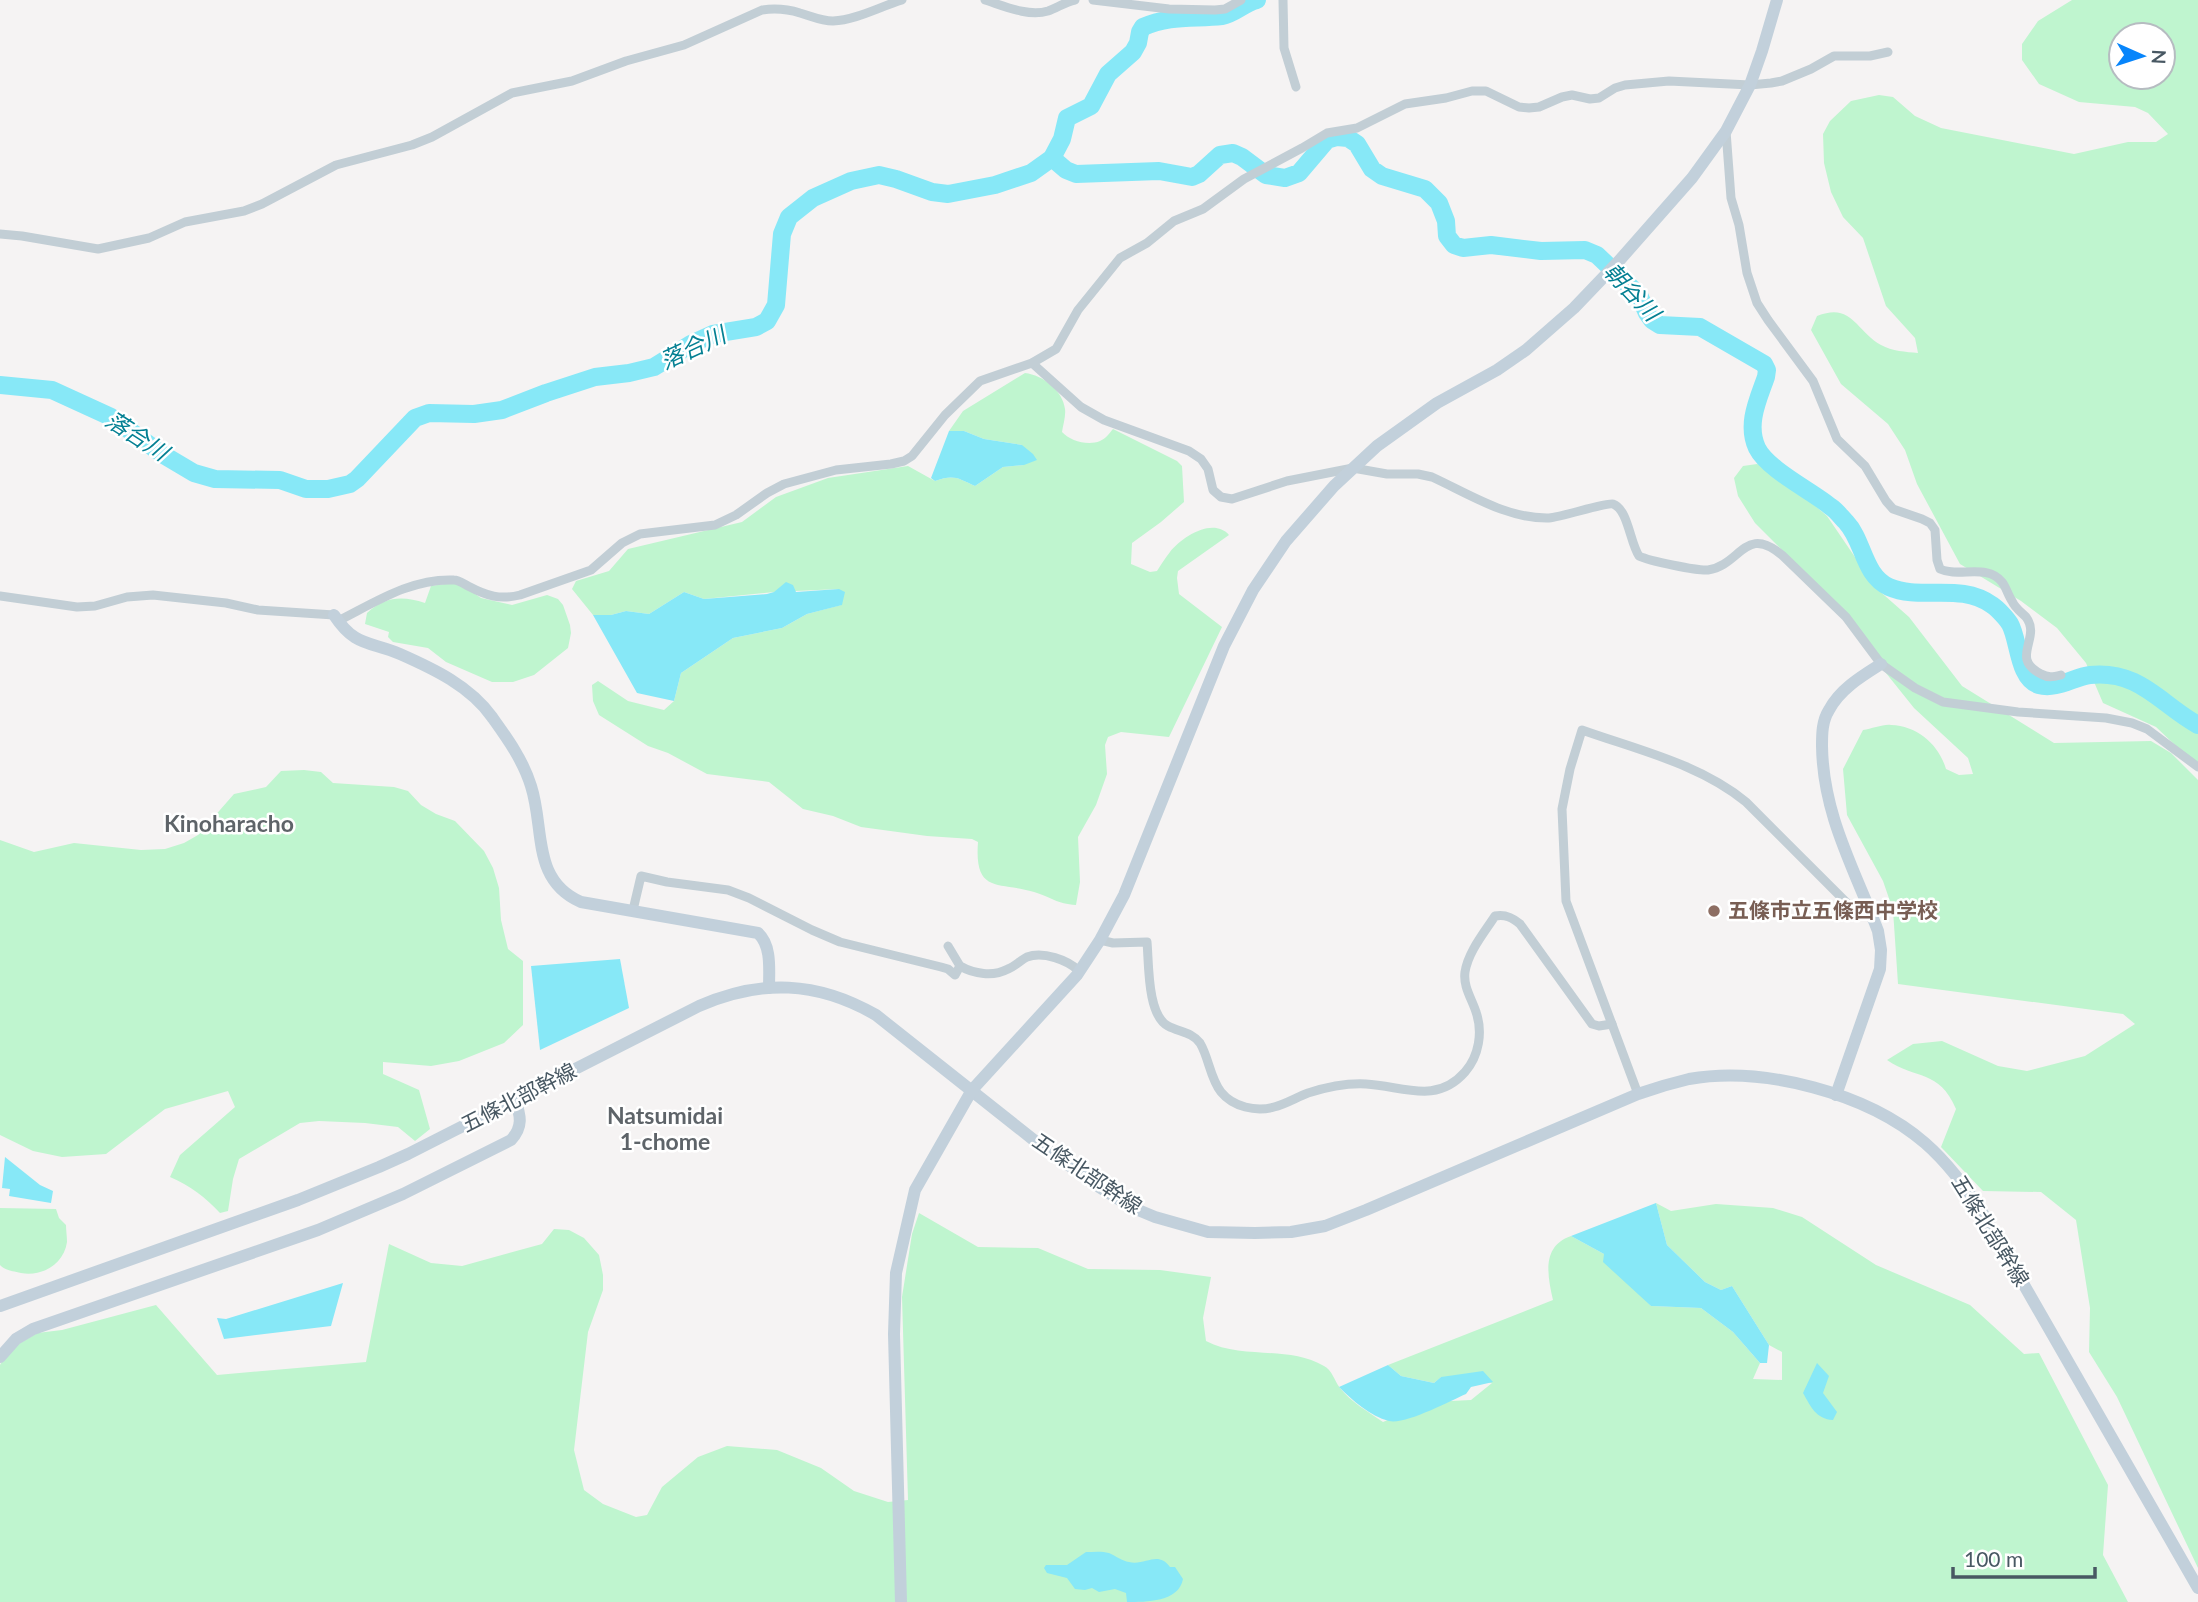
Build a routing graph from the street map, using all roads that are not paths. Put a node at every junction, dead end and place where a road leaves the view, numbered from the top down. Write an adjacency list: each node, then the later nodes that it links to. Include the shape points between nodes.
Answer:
1 (902, 0): 12 (street, via 832,21 789,10 762,10 684,45 572,80 512,93 412,145 336,165 244,211 185,222 135,241 98,249)
2 (985, 0): 3 (street, via 1037,13)
3 (1075, 0)
4 (1093, 0): 5 (street, via 1215,10)
5 (1241, 0)
6 (1283, 0): 10 (street, via 1284,48)
7 (1777, 0): 9 (street)
8 (1888, 52): 9 (street, via 1834,56 1782,81)
9 (1750, 85): 11 (street); 13 (street, via 1676,81 1625,85 1599,98 1572,95 1529,108 1486,91 1472,91 1405,103 1357,128 1327,133 1203,209 1174,221 1120,258 1078,310 1055,349)
10 (1296, 87)
11 (1727, 131): 14 (street, via 1692,178 1574,307 1526,349 1406,424); 18 (street, via 1731,198 1751,287 1768,320 1813,381 1832,431 1865,466 1893,509 1930,523 1940,569 1982,572 2001,581 2029,624 2026,661 2031,669 2047,677)
12 (0, 234)
13 (1032, 363): 14 (street, via 1081,407 1201,459 1213,490 1221,497 1231,499 1287,481); 16 (street, via 980,381 904,461 836,470 785,484 715,525 630,537 591,570 520,595 489,596 456,580 387,594)
14 (1353, 468): 17 (street, via 1432,477 1533,518 1612,504 1625,517 1639,556 1698,570 1711,570 1755,542 1764,543 1846,617); 22 (street, via 1286,541 1239,616 1124,895)
15 (0, 596): 16 (street, via 77,607 153,596)
16 (336, 618): 20 (street, via 360,642 399,654 445,677 483,705 526,772 536,801 544,860 555,884 581,902)
17 (1881, 664): 19 (street, via 1943,702 2132,723); 21 (street, via 1853,682 1829,708 1822,734 1822,772 1829,806)
18 (2061, 675)
19 (2198, 768)
20 (633, 910): 24 (street, via 640,876 728,890 840,942); 26 (street, via 758,933 768,952)
21 (1872, 915): 27 (street, via 1853,909 1728,788 1582,730 1562,809 1564,883 1574,925); 30 (street, via 1880,940 1880,969)
22 (1100, 940): 25 (street); 27 (street, via 1147,942 1157,1017 1196,1038 1222,1092 1247,1108 1275,1107 1308,1093 1346,1085 1435,1091 1452,1084 1475,1057 1479,1041 1480,1026 1465,971 1494,916 1502,914 1520,924 1592,1024)
23 (948, 946): 24 (street)
24 (957, 971): 25 (street, via 996,973 1034,956 1065,960)
25 (1079, 971): 28 (street)
26 (769, 988): 28 (street, 五條北部幹線, via 818,991 848,1000 876,1015); 31 (street, 五條北部幹線, via 699,1006)
27 (1612, 1024): 29 (street)
28 (972, 1090): 29 (street, 五條北部幹線, via 1035,1141 1131,1207 1208,1231 1239,1234 1325,1226); 35 (street, via 915,1190 896,1273)
29 (1638, 1094): 30 (street, 五條北部幹線, via 1713,1077 1784,1082)
30 (1836, 1096): 34 (street, 五條北部幹線, via 1881,1114 1923,1142 1969,1192)
31 (515, 1100): 32 (street, 五條北部幹線, via 321,1191); 33 (street, via 521,1122 511,1140 403,1194 318,1230 33,1329)
32 (0, 1306)
33 (0, 1357)
34 (2198, 1588)
35 (901, 1602)

